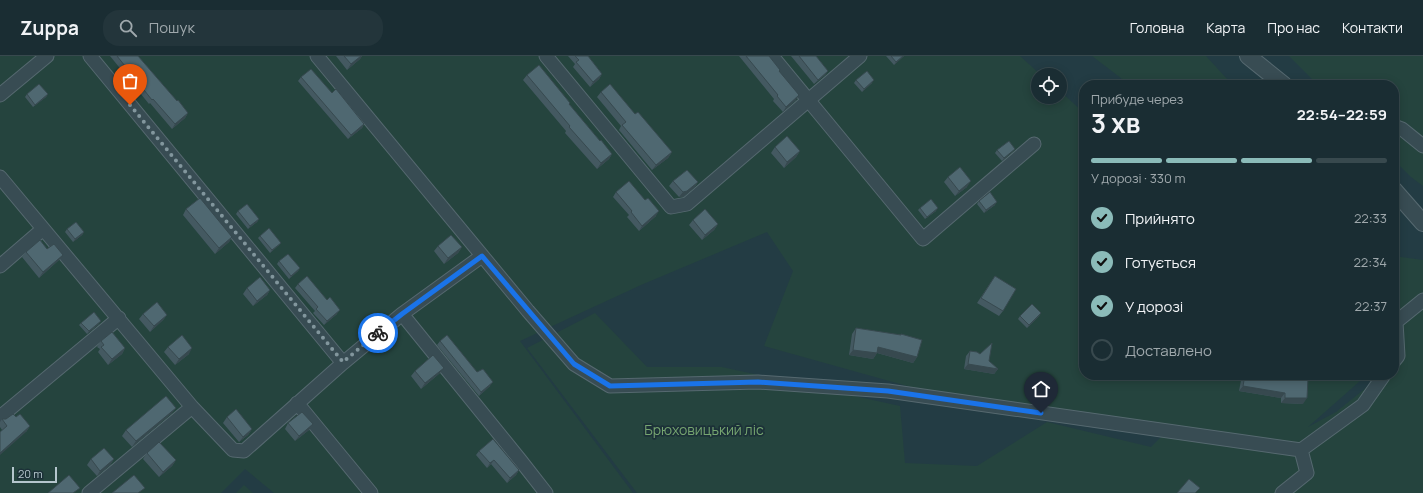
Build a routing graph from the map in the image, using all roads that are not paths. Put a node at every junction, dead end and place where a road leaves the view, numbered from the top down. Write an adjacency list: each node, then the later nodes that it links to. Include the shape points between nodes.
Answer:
1 (47, 56): 9 (street)
2 (90, 56): 24 (street)
3 (317, 56): 18 (street)
4 (546, 56): 10 (street, via 671,207 687,204)
5 (772, 56): 10 (street)
6 (860, 56): 10 (street)
7 (1248, 56): 8 (street)
8 (1278, 80)
9 (0, 95)
10 (808, 100): 12 (street, via 923,239)
11 (1399, 128): 13 (street)
12 (1034, 144)
13 (1423, 146)
14 (0, 177): 17 (street)
15 (1399, 196): 16 (street)
16 (1423, 223)
17 (44, 229): 19 (street); 22 (street)
18 (482, 256): 21 (street); 29 (street, via 574,364 610,386 758,382 888,391)
19 (0, 266)
20 (1423, 300): 23 (street)
21 (402, 314): 24 (street); 32 (street)
22 (119, 318): 27 (street); 28 (street)
23 (1399, 318)
24 (343, 362): 26 (street)
25 (1380, 380): 29 (street, via 1363,405)
26 (297, 403): 27 (street, via 244,450 232,450); 31 (street)
27 (192, 406): 30 (street)
28 (0, 417)
29 (1301, 450): 33 (street, via 1308,473)
30 (89, 493)
31 (371, 493)
32 (546, 493)
33 (1282, 493)

